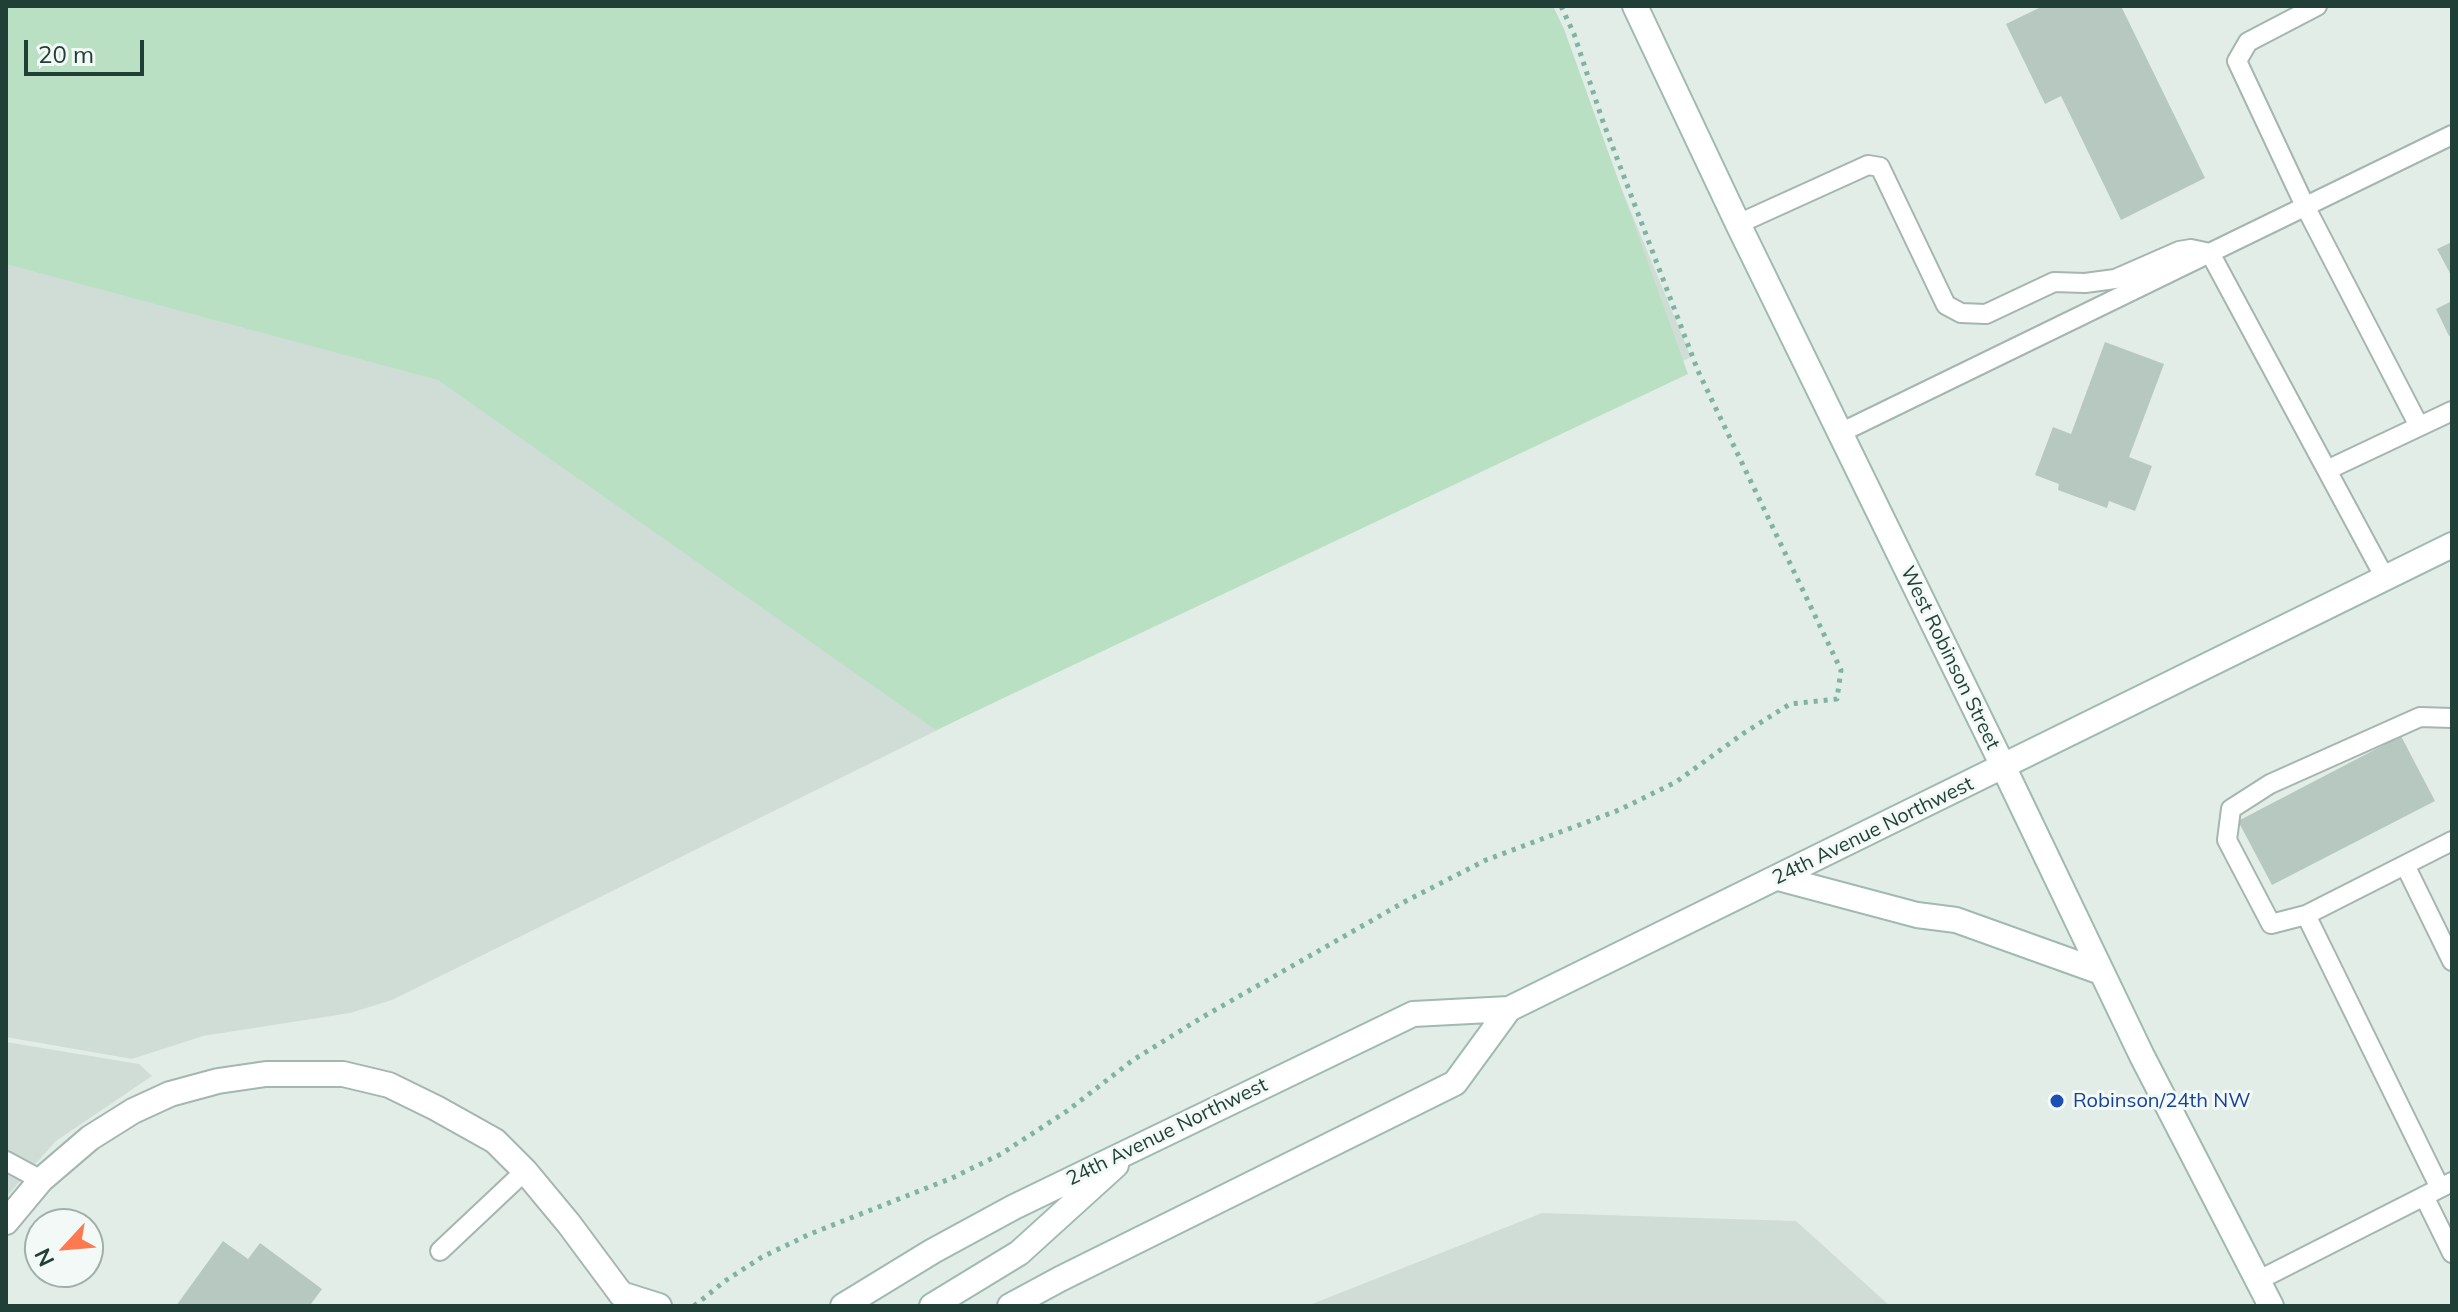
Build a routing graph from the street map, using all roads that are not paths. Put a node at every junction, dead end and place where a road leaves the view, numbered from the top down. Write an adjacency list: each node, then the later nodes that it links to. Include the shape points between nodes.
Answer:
1 (1635, 6): 5 (main road, West Robinson Street)
2 (2317, 6): 4 (lane, via 2248,42 2237,61)
3 (2452, 135): 4 (lane)
4 (2305, 206): 6 (lane); 8 (lane)
5 (1738, 224): 6 (lane, via 1868,165 1880,167 1946,305 1961,313 1986,314 2054,282 2115,279 2179,251); 9 (main road, West Robinson Street)
6 (2210, 253): 9 (lane); 10 (lane)
7 (2452, 411): 8 (lane)
8 (2419, 426): 10 (lane)
9 (1840, 433): 14 (main road, West Robinson Street)
10 (2327, 470): 12 (lane)
11 (2452, 545): 12 (main road, 24th Avenue Northwest)
12 (2385, 578): 14 (main road, 24th Avenue Northwest)
13 (2452, 718): 18 (lane, via 2420,717 2270,784 2231,809 2227,840 2271,924)
14 (2003, 766): 17 (main road, 24th Avenue Northwest); 20 (main road, West Robinson Street)
15 (2452, 841): 16 (lane)
16 (2405, 865): 18 (lane); 19 (lane)
17 (1778, 878): 20 (main road, via 1917,915 1956,920); 21 (main road, 24th Avenue Northwest)
18 (2306, 915): 26 (lane)
19 (2452, 961)
20 (2101, 972): 30 (main road, West Robinson Street)
21 (1509, 1009): 22 (main road, 24th Avenue Northwest, via 1413,1014); 35 (main road, 24th Avenue Northwest, via 1455,1083)
22 (1138, 1145): 33 (main road, 24th Avenue Northwest, via 933,1251); 34 (main road, via 1019,1253)
23 (6, 1161): 25 (lane)
24 (525, 1171): 25 (main road, via 495,1141 389,1085 343,1074 266,1074 170,1094 133,1111 90,1138); 28 (lane); 31 (main road)
25 (41, 1180): 27 (main road)
26 (2438, 1189): 29 (lane); 30 (lane)
27 (6, 1222)
28 (440, 1251)
29 (2452, 1253)
30 (2257, 1281): 36 (main road, West Robinson Street)
31 (625, 1302): 32 (main road)
32 (659, 1306)
33 (843, 1306)
34 (932, 1306)
35 (1010, 1306)
36 (2271, 1306)

